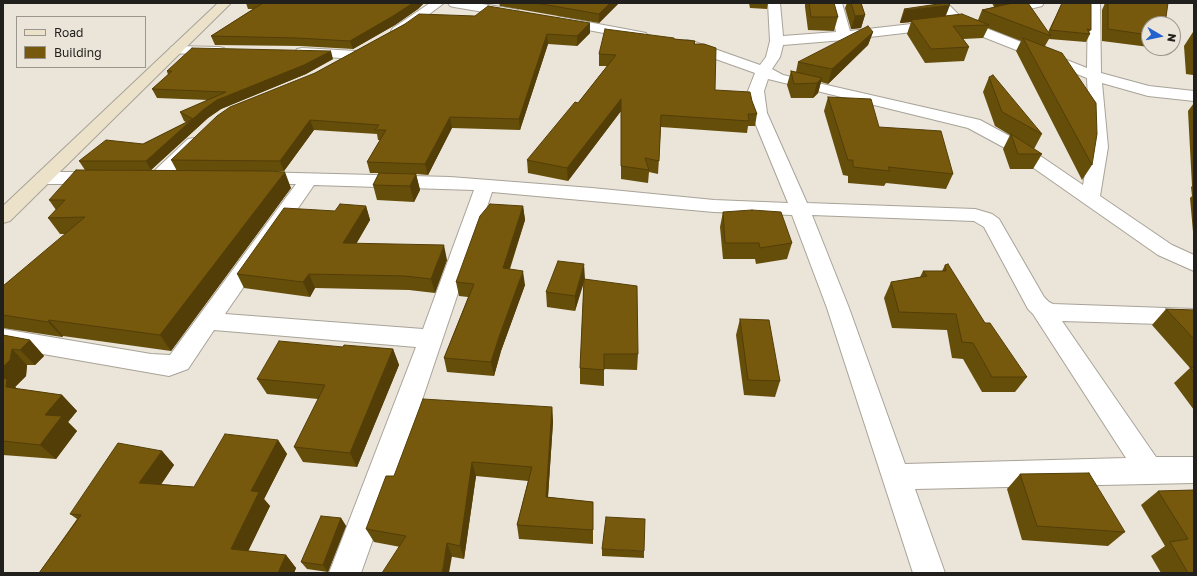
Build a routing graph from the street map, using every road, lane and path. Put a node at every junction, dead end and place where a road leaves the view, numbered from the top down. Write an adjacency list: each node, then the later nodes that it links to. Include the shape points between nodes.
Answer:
1 (225, 3): 17 (street)
2 (438, 3): 13 (street)
3 (454, 3): 9 (street)
4 (774, 3): 16 (street)
5 (836, 3): 12 (street)
6 (940, 3): 11 (street)
7 (1038, 3): 11 (street)
8 (1094, 3): 22 (street)
9 (524, 15)
10 (547, 19): 14 (street)
11 (958, 22): 12 (street); 22 (street)
12 (844, 36): 16 (street)
13 (388, 37)
14 (657, 38)
15 (673, 41): 21 (street)
16 (777, 41): 21 (street, via 774,57)
17 (176, 50): 18 (street); 25 (street)
18 (230, 51)
19 (292, 51): 20 (street, via 363,51)
20 (331, 68)
21 (763, 71): 31 (street, via 778,78 974,124 1010,144); 32 (street, via 756,92 759,113)
22 (1094, 76): 23 (street, via 1148,91); 31 (street, via 1099,147)
23 (1194, 96)
24 (205, 132): 27 (street, via 150,178)
25 (43, 178): 26 (street); 33 (street)
26 (112, 178)
27 (180, 178)
28 (242, 178): 29 (street)
29 (309, 179): 30 (street); 37 (street)
30 (485, 186): 32 (street, via 714,206); 39 (street)
31 (1090, 197): 34 (street, via 1165,250)
32 (800, 209): 35 (street, via 975,215 986,218 992,223); 42 (street, via 838,308)
33 (4, 216)
34 (1194, 264)
35 (1041, 308): 36 (street, via 1052,312); 40 (street)
36 (1194, 317)
37 (208, 321): 38 (street, via 179,362 169,366); 39 (street)
38 (3, 338)
39 (431, 339): 43 (street)
40 (1149, 470): 41 (street); 42 (street)
41 (1194, 470)
42 (897, 477): 44 (street)
43 (345, 573)
44 (929, 573)

